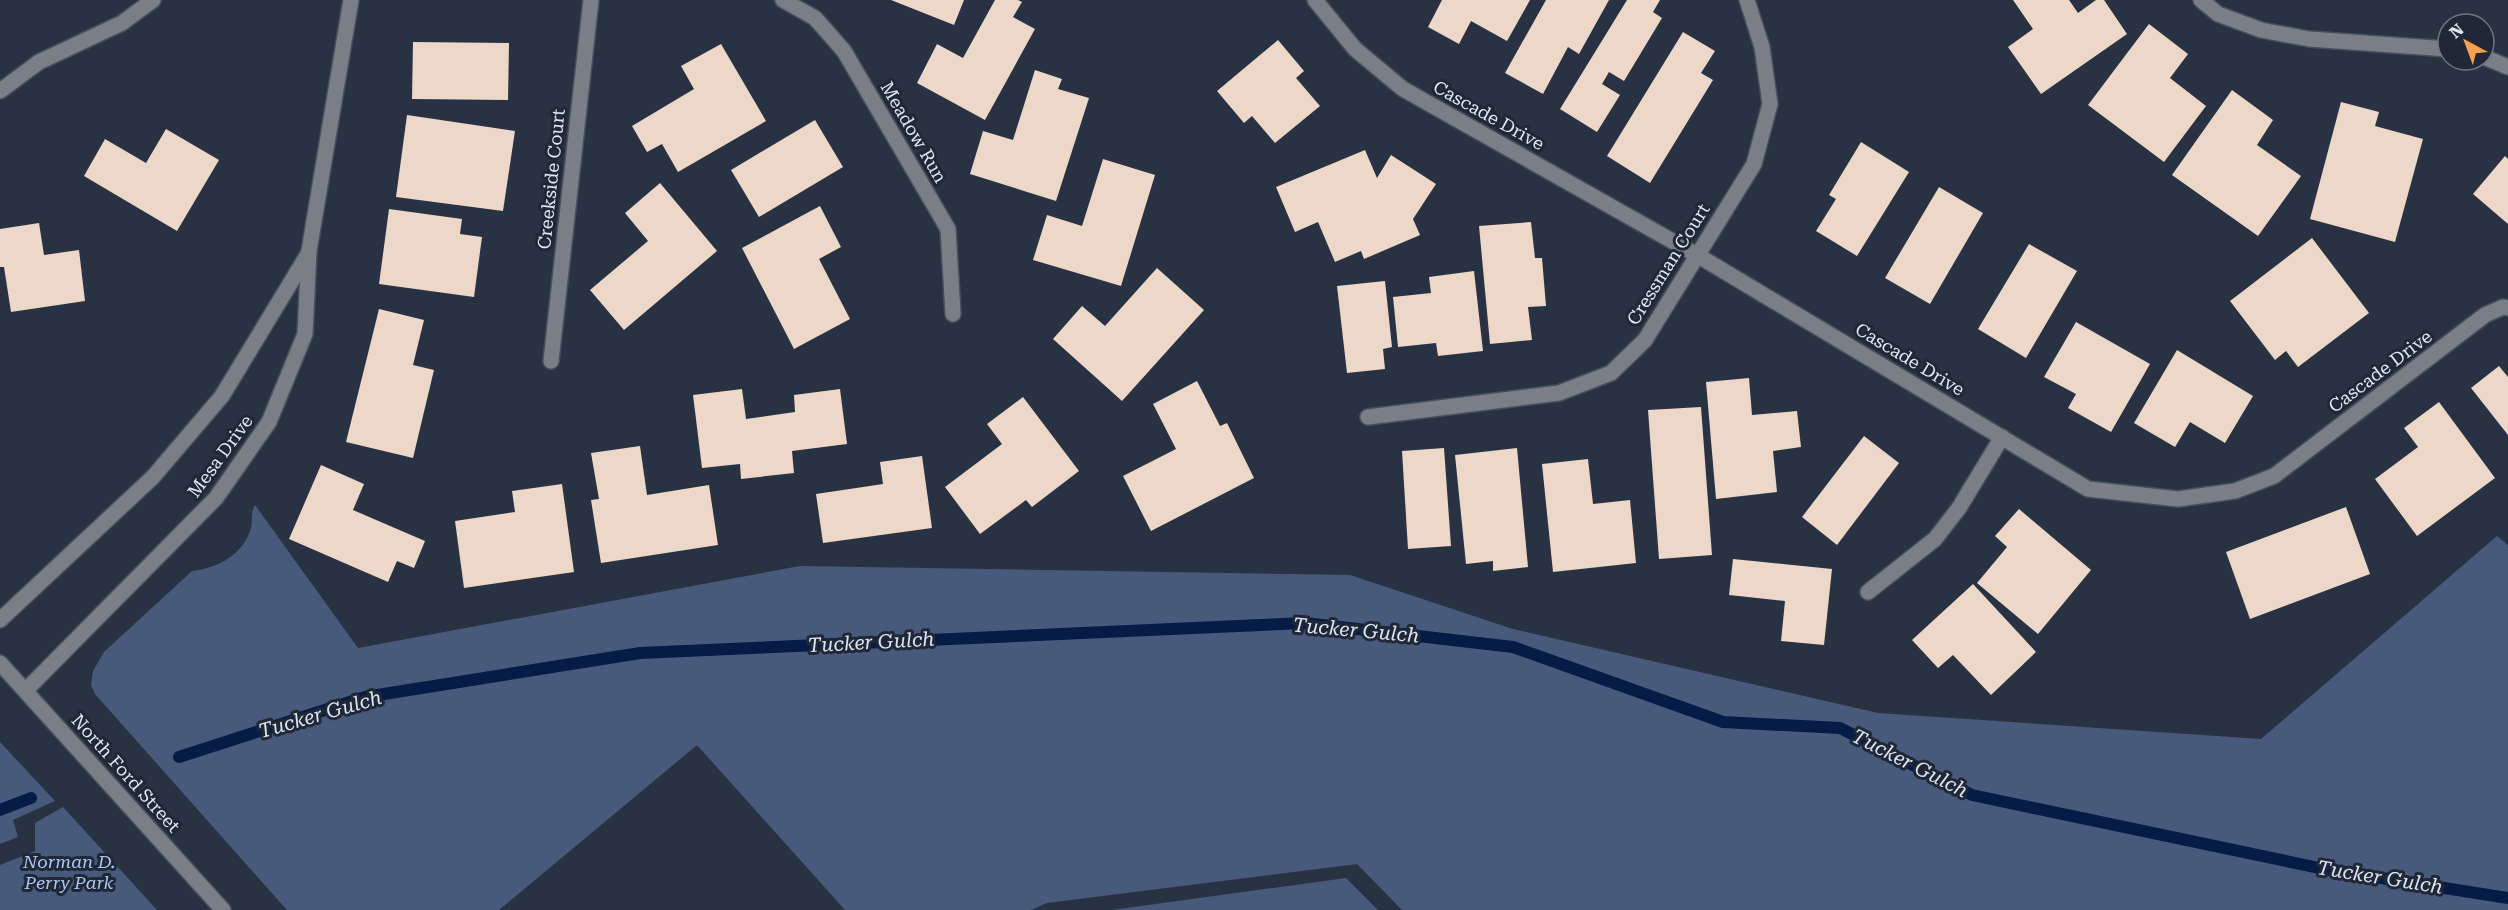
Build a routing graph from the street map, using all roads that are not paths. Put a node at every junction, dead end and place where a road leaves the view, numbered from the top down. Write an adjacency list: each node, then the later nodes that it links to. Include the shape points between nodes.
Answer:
1 (153, 0): 9 (street, via 122,23 39,62)
2 (351, 0): 10 (street, Mesa Drive)
3 (591, 0): 14 (street, Creekside Court)
4 (783, 0): 13 (street, Meadow Run, via 815,18 844,51 948,229)
5 (1315, 0): 11 (street, Cascade Drive, via 1355,49 1402,89)
6 (1747, 0): 11 (street, Cressman Court, via 1762,46 1770,104 1754,165)
7 (2201, 0): 8 (street, via 2218,14 2261,30 2309,39)
8 (2436, 48)
9 (0, 91)
10 (309, 251): 18 (street, Mesa Drive, via 222,396 153,477); 20 (street, Mesa Drive, via 304,334 269,422 216,498)
11 (1697, 255): 15 (street, Cressman Court, via 1645,340 1611,373 1559,393); 16 (street, Cascade Drive)
12 (2508, 308): 16 (street, Cascade Drive, via 2485,315 2274,476 2235,491 2178,499 2088,489)
13 (953, 314)
14 (550, 361)
15 (1368, 417)
16 (2002, 437): 17 (street, via 1959,508 1935,539)
17 (1868, 592)
18 (0, 620)
19 (0, 663): 20 (street, North Ford Street)
20 (26, 690): 21 (street, North Ford Street)
21 (223, 910)

